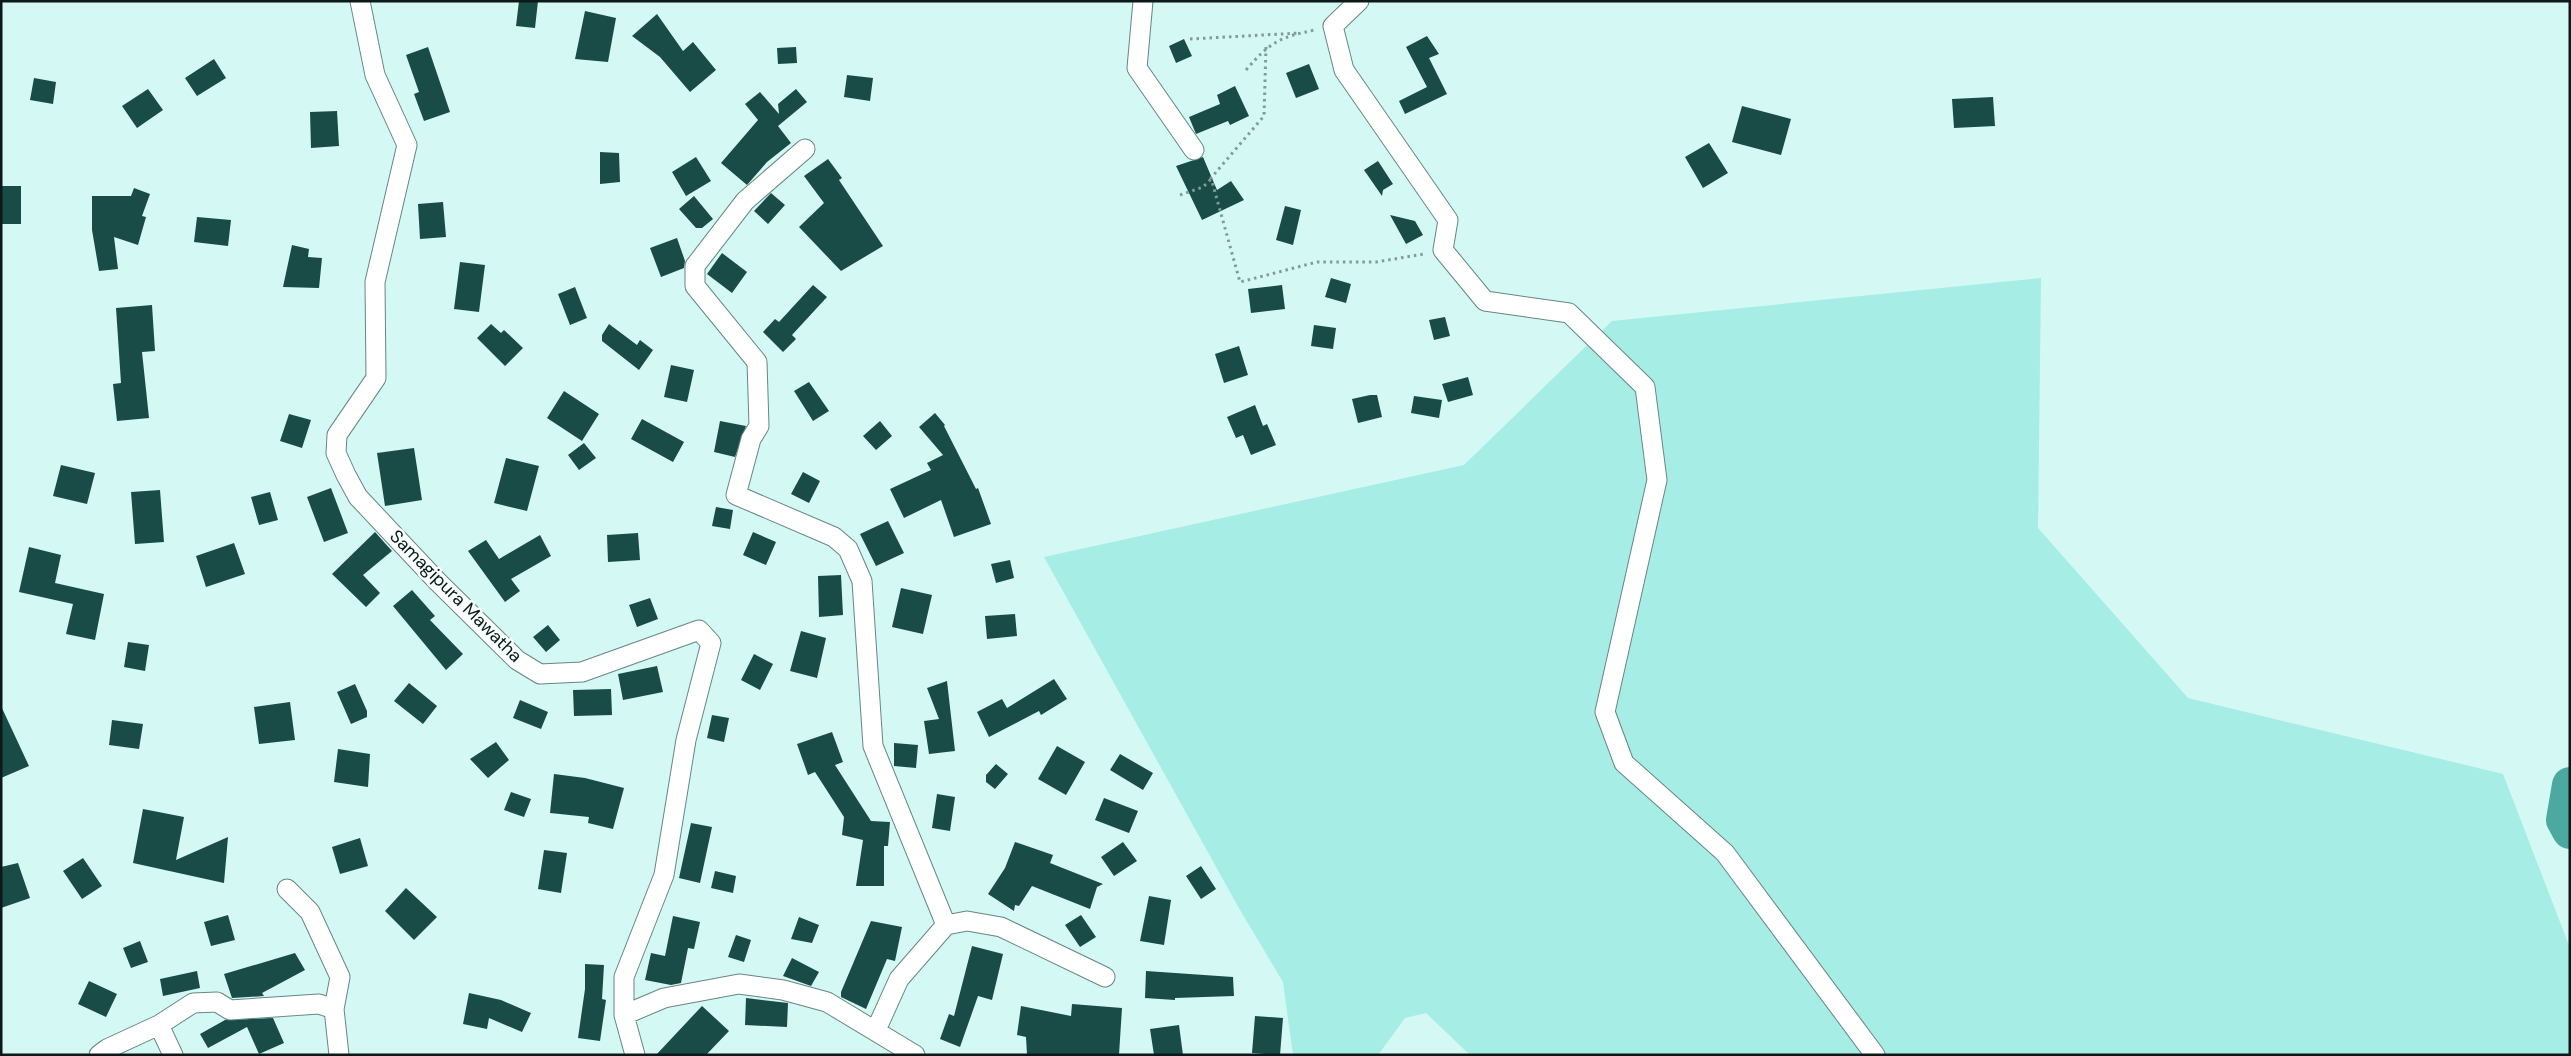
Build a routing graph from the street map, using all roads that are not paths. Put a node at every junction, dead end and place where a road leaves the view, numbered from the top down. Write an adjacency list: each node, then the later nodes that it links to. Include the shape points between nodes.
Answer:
1 (360, 1): 10 (street, Samagipura Mawatha, via 375,75 407,145 375,282 376,378 337,435 336,454 358,497 517,660 540,674 582,672 699,630 712,643 686,740 664,875 624,977)
2 (1143, 1): 5 (street, via 1137,68)
3 (1359, 1): 18 (street, via 1333,26 1344,70 1448,220 1444,250 1485,301 1569,313 1644,387 1657,480 1605,712 1624,763 1725,853)
4 (805, 149): 7 (street, via 745,200 695,266 695,286 757,362 759,426 751,439 736,495 834,537 848,549 862,581 873,746)
5 (1194, 150)
6 (287, 889): 9 (street, via 310,912 340,977)
7 (946, 925): 8 (street, via 967,921 1001,927); 12 (street, via 899,979)
8 (1105, 977)
9 (334, 1009): 11 (street, via 319,1004 230,1010 217,1002 193,1003); 15 (street)
10 (624, 1015): 12 (street, via 664,998 738,984 783,990 827,1002); 16 (street, Samagipura Mawatha)
11 (159, 1025): 13 (street); 14 (street)
12 (876, 1030): 17 (street)
13 (98, 1055)
14 (173, 1055)
15 (340, 1055)
16 (635, 1055)
17 (915, 1055)
18 (1875, 1055)

